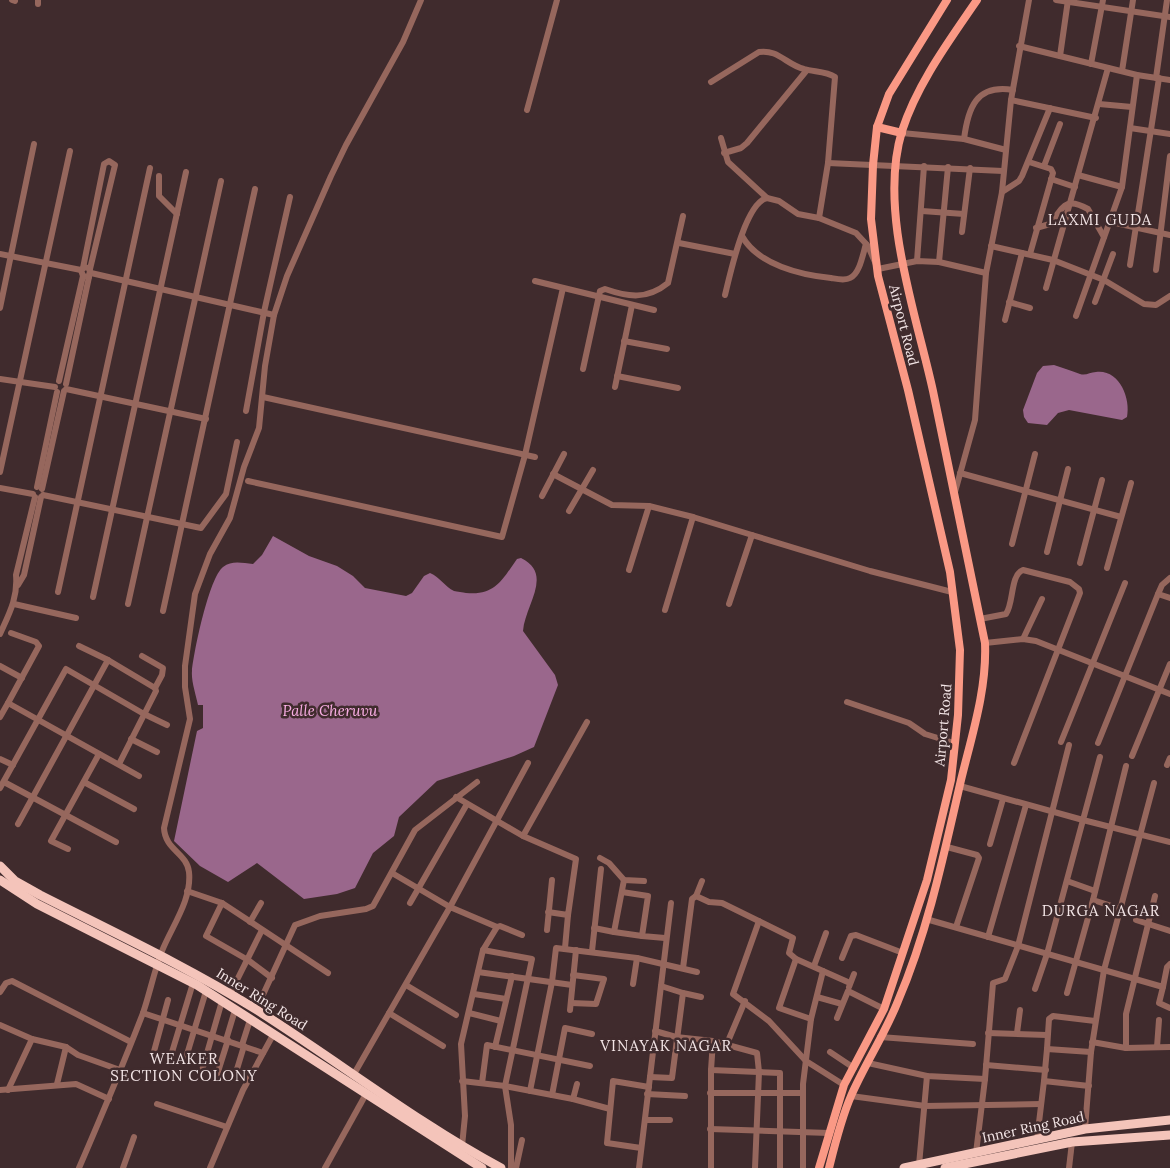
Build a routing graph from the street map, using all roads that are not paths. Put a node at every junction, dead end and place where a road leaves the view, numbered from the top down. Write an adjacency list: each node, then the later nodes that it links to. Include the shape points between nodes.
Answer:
1 (421, 0): 117 (street, via 403,42 331,176 287,276)
2 (557, 0): 28 (street)
3 (948, 0): 31 (main road, Airport Road, via 889,94)
4 (977, 0): 34 (main road, Airport Road, via 927,77)
5 (1029, 0): 13 (street)
6 (1056, 0): 9 (street)
7 (1133, 0): 11 (street)
8 (1167, 0): 12 (street)
9 (1068, 1): 10 (street); 14 (street)
10 (1102, 3): 11 (street); 15 (street)
11 (1131, 11): 12 (street); 18 (street)
12 (1167, 16): 20 (street)
13 (1019, 46): 14 (street); 23 (street)
14 (1060, 56): 15 (street)
15 (1090, 64): 16 (street)
16 (1108, 68): 18 (street); 25 (street)
17 (807, 70): 22 (street, via 772,51 766,51 759,52); 41 (street, via 747,142 741,148); 43 (street, via 828,73 836,80)
18 (1122, 71): 19 (street)
19 (1138, 75): 20 (street); 26 (street)
20 (1157, 78): 21 (street); 33 (street)
21 (1170, 80)
22 (711, 82)
23 (1013, 90): 24 (street); 37 (street, via 999,88 985,93 972,104 967,114)
24 (1012, 100): 27 (street); 39 (street)
25 (1099, 104): 26 (street); 29 (street)
26 (1132, 107): 32 (street)
27 (1050, 108): 29 (street); 44 (street)
28 (527, 110)
29 (1096, 118): 54 (street)
30 (1060, 124): 47 (street)
31 (877, 127): 34 (main road); 45 (main road, Airport Road)
32 (1130, 128): 33 (street); 59 (street)
33 (1151, 131): 35 (street); 73 (street)
34 (902, 132): 37 (street); 48 (main road, Airport Road)
35 (1170, 134)
36 (721, 138): 41 (street)
37 (964, 139): 39 (street)
38 (34, 144): 87 (street)
39 (1006, 150): 52 (street)
40 (70, 151): 91 (street)
41 (724, 153): 63 (street, via 728,162)
42 (1170, 156): 75 (street)
43 (828, 162): 45 (street); 70 (street)
44 (1028, 162): 47 (street); 61 (street, via 1020,181)
45 (873, 165): 48 (street); 94 (main road, Airport Road, via 871,219)
46 (924, 166): 48 (street); 49 (street); 65 (street)
47 (1044, 166): 56 (street, via 1052,170)
48 (896, 167): 93 (main road, Airport Road, via 895,214)
49 (948, 167): 51 (street); 66 (street)
50 (150, 168): 100 (street)
51 (970, 168): 52 (street); 68 (street)
52 (1003, 171): 61 (street)
53 (186, 172): 67 (street)
54 (1078, 175): 58 (street); 59 (street)
55 (159, 176): 67 (street, via 159,196)
56 (1051, 179): 58 (street); 72 (street)
57 (221, 181): 107 (street)
58 (1075, 187): 64 (street)
59 (1122, 187): 71 (street)
60 (255, 189): 111 (street)
61 (1002, 192): 81 (street)
62 (290, 198): 116 (street)
63 (767, 198): 70 (street, via 779,201 798,214); 77 (street, via 761,200 750,216)
64 (1070, 203): 72 (street, via 1062,206 1050,224); 78 (street, via 1088,209); 88 (street)
65 (922, 211): 66 (street); 89 (street)
66 (943, 213): 68 (street); 90 (street)
67 (178, 214): 104 (street)
68 (964, 214): 74 (street)
69 (683, 216): 79 (street)
70 (818, 218): 80 (street, via 856,233)
71 (1111, 222): 73 (street); 78 (street)
72 (1036, 228): 85 (street)
73 (1136, 228): 75 (street); 92 (street)
74 (962, 232)
75 (1160, 233): 76 (street); 95 (street)
76 (1170, 235)
77 (742, 236): 80 (street, via 762,256 786,269 843,279 851,278 857,272); 84 (street)
78 (1104, 237): 98 (street)
79 (678, 243): 84 (street); 108 (street, via 671,278 663,288 629,297 603,289)
80 (866, 244): 94 (street)
81 (991, 246): 82 (street); 97 (street)
82 (1022, 253): 85 (street); 109 (street)
83 (0, 254): 87 (street)
84 (735, 254): 105 (street)
85 (1030, 254): 88 (street)
86 (1113, 254): 99 (street)
87 (10, 256): 91 (street); 113 (street)
88 (1053, 260): 98 (street); 103 (street)
89 (917, 261): 90 (street, Airport Road); 93 (street, Airport Road)
90 (939, 262): 97 (street, Airport Road)
91 (46, 263): 96 (street); 125 (street)
92 (1130, 265)
93 (903, 266): 94 (street, Airport Road); 151 (main road, Airport Road)
94 (878, 269): 173 (main road, Airport Road, via 945,544)
95 (1156, 270)
96 (86, 272): 96 (street, via 104,164 109,161 115,165); 100 (street); 126 (street)
97 (986, 273): 143 (street, Airport Road, via 975,420)
98 (1090, 274): 99 (street); 118 (street)
99 (1104, 280): 106 (street, via 1148,305 1156,305); 110 (street)
100 (127, 281): 104 (street); 129 (street)
101 (535, 281): 102 (street)
102 (563, 288): 108 (street); 136 (street)
103 (1046, 288)
104 (161, 289): 107 (street); 131 (street)
105 (725, 295)
106 (1170, 296)
107 (196, 297): 111 (street); 132 (street)
108 (599, 297): 112 (street); 122 (street)
109 (1009, 302): 114 (street); 119 (street)
110 (1095, 302)
111 (231, 305): 116 (street); 134 (street)
112 (632, 305): 115 (street); 120 (street)
113 (0, 308)
114 (1030, 308)
115 (654, 310)
116 (264, 312): 117 (street); 133 (street)
117 (274, 315): 130 (street)
118 (1076, 316)
119 (1005, 320)
120 (624, 341): 121 (street); 123 (street)
121 (667, 349)
122 (583, 369)
123 (617, 376): 127 (street); 128 (street)
124 (0, 379): 125 (street)
125 (20, 382): 126 (street); 142 (street)
126 (61, 387): 129 (street); 152 (street)
127 (615, 387)
128 (678, 388)
129 (101, 396): 131 (street); 155 (street)
130 (263, 396): 136 (street); 261 (street, via 259,428 233,509 210,554 195,594 185,672 190,719 164,828 167,843 186,862 189,872)
131 (136, 404): 132 (street); 157 (street)
132 (172, 411): 134 (street); 160 (street)
133 (246, 411)
134 (206, 419): 163 (street)
135 (237, 442): 163 (street, via 226,494 201,528)
136 (525, 454): 139 (street); 146 (street, via 502,537)
137 (564, 454): 144 (street)
138 (1035, 454): 150 (street)
139 (535, 457)
140 (593, 470): 149 (street)
141 (1068, 470): 154 (street)
142 (0, 472)
143 (960, 473): 150 (street); 151 (street, Airport Road)
144 (553, 474): 149 (street); 153 (street)
145 (1102, 480): 159 (street)
146 (248, 481)
147 (1131, 482): 161 (street)
148 (0, 488): 152 (street)
149 (580, 490): 156 (street, via 612,505); 158 (street)
150 (1026, 491): 154 (street); 165 (street)
151 (954, 492): 184 (main road, Airport Road)
152 (38, 493): 155 (street); 178 (street, via 16,575)
153 (542, 496)
154 (1060, 500): 159 (street); 166 (street)
155 (78, 502): 157 (street); 172 (street)
156 (649, 506): 162 (street); 169 (street)
157 (113, 510): 160 (street); 175 (street)
158 (569, 510)
159 (1094, 510): 161 (street); 167 (street)
160 (148, 517): 163 (street); 179 (street)
161 (1121, 517): 168 (street)
162 (693, 518): 164 (street); 181 (street)
163 (183, 526): 182 (street)
164 (752, 535): 173 (street); 180 (street)
165 (1012, 544)
166 (1047, 552)
167 (1080, 563)
168 (1107, 568)
169 (629, 570)
170 (1170, 578): 174 (street, via 1162,584)
171 (1125, 583): 193 (street)
172 (58, 592)
173 (952, 592): 212 (main road, Airport Road, via 960,650)
174 (1158, 594): 176 (street); 196 (street)
175 (93, 597)
176 (1170, 598)
177 (1042, 599): 187 (street)
178 (14, 604): 183 (street); 186 (street)
179 (128, 604)
180 (729, 604)
181 (665, 610)
182 (163, 611)
183 (76, 618)
184 (980, 619): 188 (main road, Airport Road); 190 (street, via 1006,614 1016,576 1023,570 1076,584 1080,593)
185 (11, 633): 197 (street, via 39,646)
186 (0, 634)
187 (1023, 639): 188 (street); 190 (street)
188 (985, 643): 230 (main road, Airport Road, via 982,693)
189 (79, 646): 192 (street)
190 (1059, 651): 193 (street); 221 (street)
191 (142, 656): 199 (street, via 164,671)
192 (108, 660): 198 (street); 199 (street)
193 (1094, 664): 196 (street); 211 (street)
194 (1170, 664): 200 (street)
195 (0, 666): 197 (street)
196 (1125, 677): 200 (street); 213 (street)
197 (22, 678): 203 (street)
198 (95, 685): 204 (street); 206 (street, via 66,669); 209 (street)
199 (154, 688): 204 (street, via 156,692)
200 (1160, 690): 201 (street); 217 (street)
201 (1170, 694)
202 (846, 702): 212 (street, via 909,723 925,734)
203 (8, 703): 205 (street); 206 (street)
204 (144, 714): 208 (street); 210 (street)
205 (0, 717)
206 (38, 720): 209 (street); 223 (street)
207 (587, 722): 244 (street)
208 (167, 725)
209 (68, 736): 216 (street); 232 (street)
210 (131, 739): 215 (street); 222 (street)
211 (1061, 742)
212 (954, 743): 275 (main road, Airport Road, via 951,780)
213 (1098, 743)
214 (1069, 745): 237 (street)
215 (157, 752)
216 (99, 754): 222 (street); 226 (street)
217 (1132, 756)
218 (1100, 757): 239 (street)
219 (0, 759): 223 (street)
220 (528, 763): 240 (street)
221 (1014, 763)
222 (119, 764): 225 (street)
223 (13, 765): 229 (street)
224 (1126, 766): 242 (street)
225 (139, 776)
226 (84, 782): 236 (street); 238 (street)
227 (478, 782): 231 (street)
228 (1154, 783): 243 (street)
229 (2, 785): 232 (street)
230 (960, 786): 233 (street); 248 (main road, Airport Road)
231 (456, 797): 234 (street); 253 (street, via 415,830)
232 (33, 798): 238 (street); 241 (street)
233 (1004, 799): 235 (street); 247 (street)
234 (467, 804): 240 (street); 260 (street)
235 (1026, 805): 237 (street); 291 (street)
236 (134, 809)
237 (1053, 811): 239 (street); 294 (street)
238 (65, 815): 245 (street); 249 (street, via 51,841)
239 (1082, 820): 242 (street); 259 (street)
240 (496, 822): 244 (street); 271 (street)
241 (18, 824)
242 (1112, 827): 243 (street); 262 (street)
243 (1140, 834): 246 (street); 272 (street)
244 (522, 836): 274 (street, via 576,859)
245 (116, 842)
246 (1170, 842)
247 (990, 844)
248 (947, 847): 276 (main road, Airport Road); 282 (street, via 979,858)
249 (68, 850)
250 (600, 858): 256 (street)
251 (0, 866): 304 (highway, Inner Ring Road, via 16,881)
252 (601, 869): 283 (street)
253 (392, 872): 260 (street); 293 (street, via 373,906 299,922 295,924)
254 (0, 880): 304 (highway, Inner Ring Road, via 37,904)
255 (552, 880): 273 (street)
256 (624, 880): 257 (street); 263 (street)
257 (644, 881)
258 (702, 881): 264 (street)
259 (1067, 881): 262 (street); 300 (street)
260 (418, 888): 269 (street); 271 (street)
261 (187, 891): 267 (street); 304 (street)
262 (1095, 891): 266 (street)
263 (622, 892): 287 (street); 290 (street, via 648,896)
264 (696, 896): 278 (street, via 722,903); 310 (street, via 692,899)
265 (1155, 896): 280 (street)
266 (1093, 900): 272 (street); 306 (street)
267 (222, 903): 279 (street); 305 (street, via 206,936)
268 (261, 903): 279 (street)
269 (410, 903)
270 (670, 903): 292 (street)
271 (450, 907): 281 (street); 326 (street)
272 (1121, 909): 311 (street)
273 (548, 912): 274 (street); 285 (street)
274 (568, 915): 295 (street)
275 (915, 916): 276 (main road); 299 (main road, Airport Road)
276 (926, 919): 282 (street); 372 (main road, Airport Road, via 898,1001)
277 (1136, 920): 280 (street)
278 (759, 921): 303 (street, via 792,938 789,953); 342 (street, via 733,994)
279 (250, 922): 284 (street)
280 (1148, 925): 286 (street); 321 (street)
281 (497, 927): 289 (street); 296 (street)
282 (956, 927): 291 (street)
283 (594, 928): 287 (street); 298 (street)
284 (262, 930): 293 (street); 305 (street)
285 (548, 930)
286 (1170, 931)
287 (614, 932): 290 (street)
288 (826, 932): 309 (street)
289 (522, 935)
290 (642, 936): 292 (street)
291 (988, 937): 294 (street)
292 (665, 938): 307 (street)
293 (286, 946): 315 (street); 319 (street)
294 (1018, 946): 300 (street); 365 (street, via 1005,979 993,983)
295 (565, 948): 297 (street); 322 (street, via 555,950)
296 (483, 950): 313 (street); 320 (street, via 532,959)
297 (576, 950): 298 (street); 317 (street)
298 (592, 951): 301 (street)
299 (903, 953): 302 (street, via 856,935 851,936); 346 (main road, Airport Road)
300 (1047, 954): 306 (street); 330 (street)
301 (637, 958): 307 (street); 325 (street)
302 (842, 958)
303 (796, 959): 309 (street); 355 (street, via 779,1008)
304 (160, 960): 323 (highway, Inner Ring Road); 336 (highway, Inner Ring Road); 350 (street)
305 (248, 960): 319 (street); 336 (street)
306 (1075, 962): 311 (street); 335 (street)
307 (663, 963): 310 (street); 328 (street)
308 (1170, 964): 329 (street)
309 (814, 966): 312 (street)
310 (683, 968): 314 (street)
311 (1104, 970): 321 (street); 360 (street)
312 (823, 971): 324 (street); 339 (street)
313 (478, 972): 318 (street); 337 (street)
314 (697, 972)
315 (328, 973)
316 (854, 974): 324 (street)
317 (574, 975): 327 (street); 327 (street, via 604,979 596,1004 570,1006)
318 (512, 976): 320 (street); 340 (street)
319 (272, 978): 348 (street)
320 (528, 979): 322 (street); 388 (street)
321 (1134, 979): 329 (street); 386 (street, via 1126,1014)
322 (552, 982): 327 (street); 393 (street)
323 (193, 983): 331 (highway, Inner Ring Road); 362 (street)
324 (850, 983): 332 (street)
325 (633, 984)
326 (406, 985): 351 (street); 353 (street)
327 (572, 985)
328 (661, 986): 334 (street); 364 (street)
329 (1163, 987): 345 (street, via 1159,1003)
330 (1035, 988)
331 (206, 991): 343 (highway, Inner Ring Road); 363 (street)
332 (848, 991): 344 (street); 346 (street)
333 (0, 992): 376 (street, via 6,983 12,982)
334 (682, 993): 338 (street); 371 (street)
335 (1067, 993)
336 (230, 994): 348 (highway, Inner Ring Road)
337 (474, 994): 340 (street); 352 (street)
338 (701, 997)
339 (817, 997): 344 (street); 355 (street)
340 (506, 999): 359 (street)
341 (168, 1000): 356 (street)
342 (745, 1001): 381 (street); 396 (street, via 769,1021)
343 (222, 1002): 347 (highway, Inner Ring Road); 370 (street)
344 (842, 1004): 354 (street)
345 (1170, 1008)
346 (884, 1009): 401 (main road, Airport Road)
347 (235, 1010): 357 (highway, Inner Ring Road); 374 (street)
348 (256, 1010): 408 (highway, Inner Ring Road)
349 (1020, 1010): 366 (street)
350 (143, 1013): 356 (street); 376 (street)
351 (390, 1013): 380 (street); 408 (street)
352 (469, 1013): 359 (street); 413 (street, via 461,1044)
353 (456, 1015)
354 (837, 1018)
355 (811, 1019): 396 (street)
356 (164, 1020): 362 (street); 392 (street)
357 (250, 1020): 368 (highway, Inner Ring Road); 379 (street)
358 (1159, 1020): 384 (street)
359 (501, 1021): 383 (street)
360 (1095, 1021): 369 (street, via 1053,1016 1049,1019); 377 (street)
361 (0, 1025): 373 (street)
362 (180, 1025): 363 (street); 397 (street)
363 (196, 1029): 370 (street); 395 (street)
364 (655, 1030): 371 (street); 410 (street)
365 (988, 1033): 366 (street); 399 (street)
366 (1017, 1033): 369 (street)
367 (592, 1034): 394 (street, via 566,1028)
368 (273, 1035): 389 (street); 429 (highway, Inner Ring Road)
369 (1046, 1035): 387 (street)
370 (213, 1036): 374 (street); 407 (street)
371 (676, 1037): 375 (street); 410 (street, via 672,1078)
372 (880, 1037): 378 (street); 398 (main road, Airport Road)
373 (32, 1039): 382 (street); 422 (street)
374 (227, 1040): 379 (street); 411 (street)
375 (713, 1041): 381 (street); 404 (street)
376 (131, 1042): 402 (street)
377 (1092, 1042): 386 (street); 391 (street)
378 (973, 1044)
379 (243, 1045): 389 (street); 403 (street)
380 (443, 1046)
381 (726, 1046): 406 (street, via 757,1053)
382 (66, 1047): 402 (street, via 78,1055); 416 (street)
383 (496, 1047): 388 (street); 415 (street, via 487,1044)
384 (1157, 1047): 385 (street); 386 (street)
385 (1170, 1047)
386 (1126, 1048)
387 (1046, 1049): 391 (street); 405 (street)
388 (514, 1050): 393 (street); 419 (street)
389 (263, 1052): 443 (street)
390 (830, 1052): 401 (street)
391 (1091, 1052): 420 (street)
392 (153, 1055)
393 (536, 1055): 394 (street); 424 (street)
394 (559, 1059): 400 (street); 430 (street)
395 (186, 1061)
396 (806, 1061): 418 (street); 428 (street)
397 (169, 1062)
398 (868, 1063): 409 (street); 432 (main road, Airport Road)
399 (986, 1065): 405 (street); 412 (street)
400 (590, 1066)
401 (854, 1068): 418 (main road, Airport Road)
402 (120, 1070): 433 (street)
403 (237, 1070)
404 (711, 1070): 406 (street); 425 (street)
405 (1046, 1070): 414 (street)
406 (759, 1072): 426 (street); 427 (street, via 780,1073)
407 (201, 1074)
408 (354, 1074): 456 (highway, Inner Ring Road)
409 (927, 1076): 412 (street); 438 (street)
410 (650, 1077): 423 (street)
411 (216, 1078)
412 (985, 1078): 436 (street)
413 (462, 1081): 415 (street); 456 (street, via 465,1116)
414 (1044, 1081): 420 (street); 437 (street)
415 (482, 1083): 419 (street)
416 (57, 1084): 422 (street); 433 (street, via 76,1084)
417 (577, 1084): 434 (street)
418 (844, 1085): 449 (main road, Airport Road)
419 (506, 1086): 424 (street); 466 (street)
420 (1089, 1086): 444 (street)
421 (0, 1090): 422 (street)
422 (8, 1090)
423 (648, 1090): 431 (street); 439 (street, via 614,1081); 440 (street)
424 (530, 1091): 430 (street)
425 (710, 1093): 426 (street); 445 (street)
426 (758, 1093): 427 (street); 446 (street)
427 (780, 1093): 428 (street); 447 (street)
428 (803, 1093): 448 (street)
429 (366, 1094): 456 (highway, Inner Ring Road); 462 (street)
430 (552, 1095): 434 (street)
431 (685, 1096)
432 (851, 1096): 438 (street); 474 (main road, Airport Road)
433 (109, 1099): 459 (street)
434 (573, 1099): 439 (street)
435 (157, 1104): 443 (street)
436 (982, 1104): 437 (street); 438 (street); 457 (street)
437 (1041, 1104): 452 (street)
438 (926, 1106): 458 (street)
439 (610, 1109): 455 (street, via 606,1143)
440 (646, 1120): 441 (street); 455 (street)
441 (670, 1120)
442 (1170, 1120): 444 (highway, Inner Ring Road)
443 (227, 1127): 461 (street)
444 (1085, 1129): 452 (highway, Inner Ring Road)
445 (710, 1130): 446 (street); 469 (street)
446 (756, 1131): 447 (street); 470 (street)
447 (782, 1132): 448 (street); 471 (street)
448 (803, 1132): 449 (street); 472 (street)
449 (829, 1133): 473 (main road, Airport Road)
450 (1170, 1135): 454 (highway, Inner Ring Road)
451 (134, 1137): 460 (street)
452 (1037, 1139): 457 (highway, Inner Ring Road)
453 (522, 1140): 467 (street)
454 (1072, 1142): 476 (highway, Inner Ring Road); 477 (street)
455 (641, 1148): 468 (street)
456 (462, 1150): 463 (street); 464 (highway, Inner Ring Road); 465 (highway, Inner Ring Road)
457 (976, 1153): 458 (highway, Inner Ring Road)
458 (919, 1165): 475 (highway, Inner Ring Road)
459 (79, 1168)
460 (123, 1168)
461 (210, 1168)
462 (325, 1168)
463 (475, 1168)
464 (482, 1168)
465 (501, 1168)
466 (511, 1168)
467 (516, 1168)
468 (640, 1168)
469 (711, 1168)
470 (755, 1168)
471 (780, 1168)
472 (803, 1168)
473 (819, 1168)
474 (829, 1168)
475 (904, 1168)
476 (945, 1168)
477 (1069, 1168)

